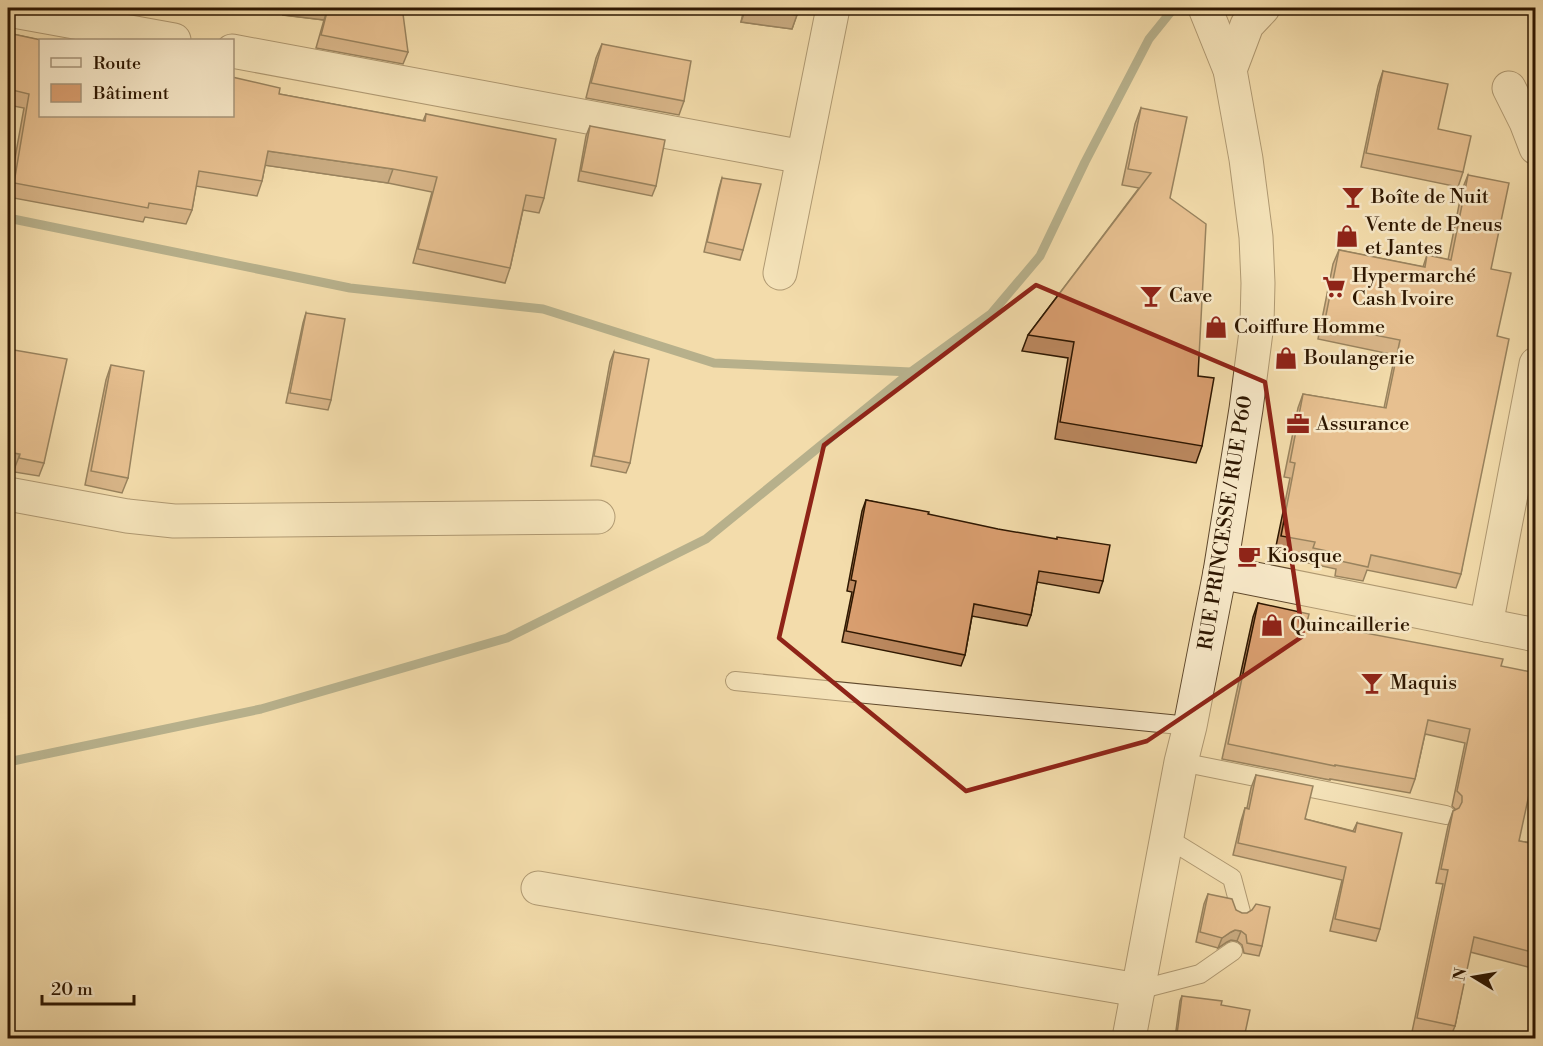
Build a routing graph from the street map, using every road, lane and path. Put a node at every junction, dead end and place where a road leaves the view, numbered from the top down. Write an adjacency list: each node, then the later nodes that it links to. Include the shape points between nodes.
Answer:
1 (833, 8): 10 (street)
2 (1205, 8): 7 (street, RUE PRINCESSE / RUE P60)
3 (1263, 8): 7 (street, via 1247,25)
4 (8, 10): 5 (street)
5 (168, 39)
6 (234, 51): 10 (street)
7 (1230, 70): 15 (street, RUE PRINCESSE / RUE P60, via 1255,226 1258,283 1246,409)
8 (1509, 88): 9 (street)
9 (1536, 148)
10 (802, 157): 11 (street)
11 (780, 273)
12 (1536, 364): 16 (street)
13 (8, 494): 14 (street, via 174,521)
14 (598, 517)
15 (1220, 572): 16 (street); 19 (street, RUE PRINCESSE / RUE P60)
16 (1486, 625): 17 (street)
17 (1536, 635)
18 (735, 681): 19 (lane)
19 (1190, 726): 20 (street, RUE PRINCESSE / RUE P60)
20 (1181, 762): 21 (lane); 22 (street, RUE PRINCESSE / RUE P60)
21 (1446, 815)
22 (1167, 838): 24 (lane, via 1232,878); 26 (street, RUE PRINCESSE / RUE P60)
23 (538, 888): 26 (street)
24 (1241, 912)
25 (1233, 951): 26 (lane, via 1200,974)
26 (1138, 990): 27 (street, RUE PRINCESSE / RUE P60)
27 (1130, 1038)

